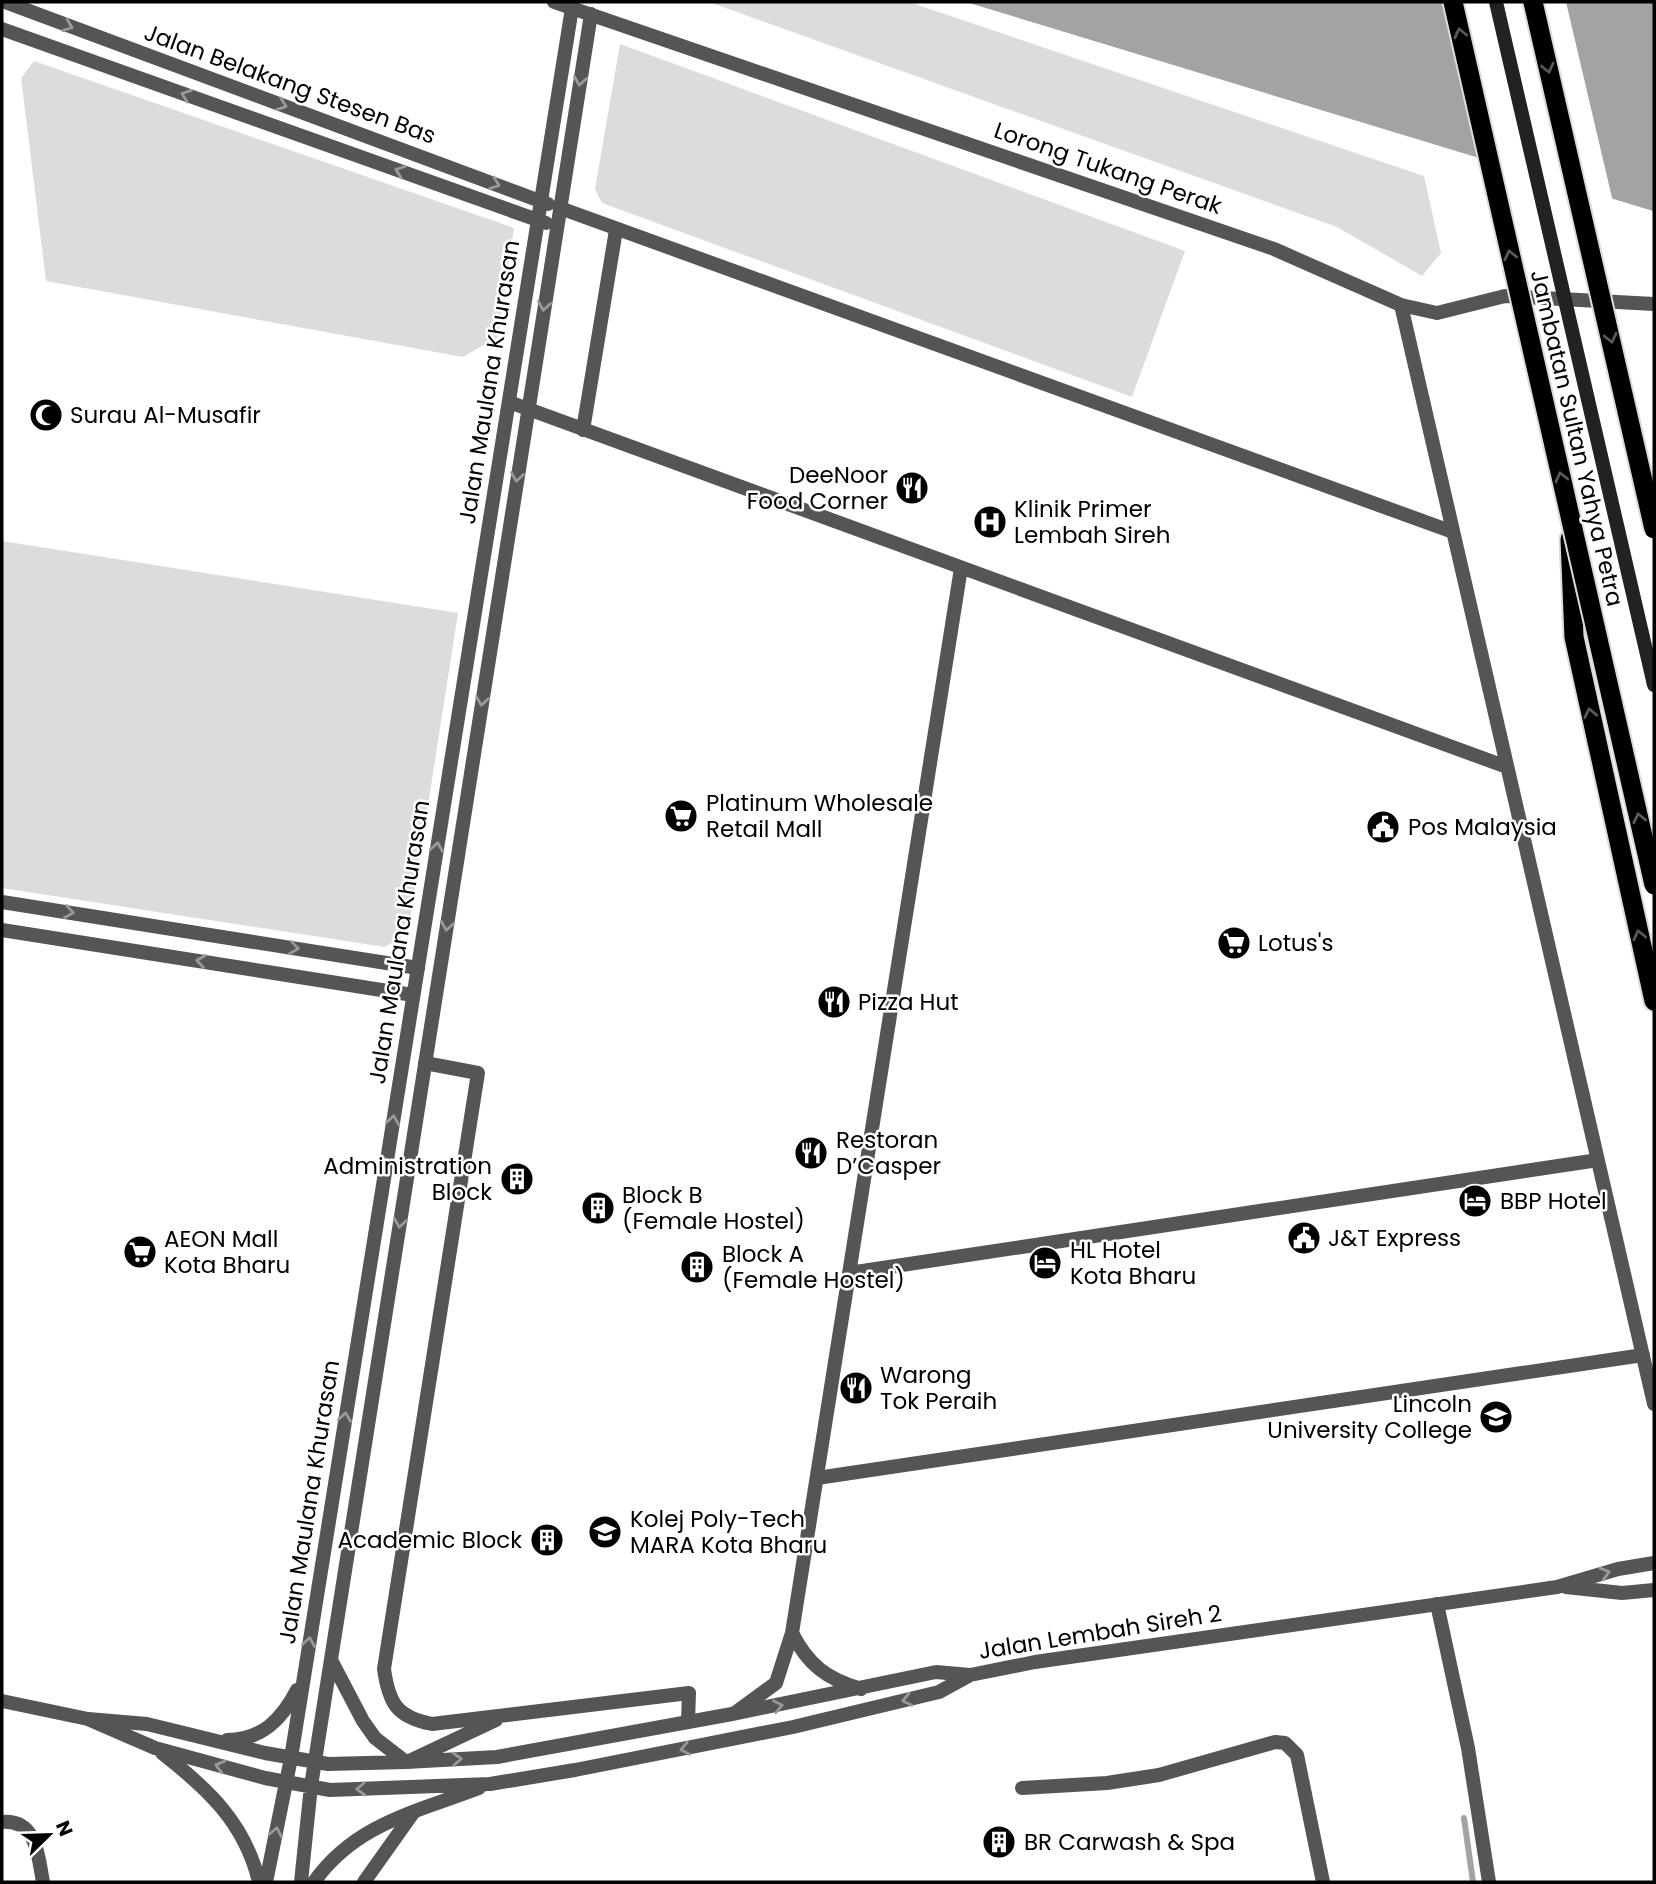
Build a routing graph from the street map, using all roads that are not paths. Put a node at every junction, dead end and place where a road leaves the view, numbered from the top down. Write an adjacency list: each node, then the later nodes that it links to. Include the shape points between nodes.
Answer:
1 (5, 2): 9 (street, Jalan Belakang Stesen Bas, one-way to 9)
2 (554, 2): 6 (street, Lorong Tukang Perak)
3 (1453, 2): 21 (highway, Jambatan Sultan Yahya Petra, one-way to 3, bridge)
4 (1496, 2): 26 (main road, Jambatan Sultan Yahya Petra, bridge)
5 (1533, 2): 20 (highway, one-way to 20, bridge)
6 (572, 8): 7 (street, Lorong Tukang Perak); 9 (street, Jalan Maulana Khurasan)
7 (591, 14): 10 (street, Jalan Maulana Khurasan, one-way to 10); 16 (street, Lorong Tukang Perak, via 1274,249)
8 (2, 29): 11 (street, Jalan Belakang Stesen Bas, one-way to 8)
9 (541, 201): 10 (street, Jalan Belakang Stesen Bas); 11 (street, Jalan Maulana Khurasan)
10 (560, 208): 12 (street, Jalan Belakang Stesen Bas); 13 (street, Jalan Maulana Khurasan)
11 (538, 220): 13 (street, Jalan Belakang Stesen Bas); 17 (street, Jalan Maulana Khurasan)
12 (591, 221): 13 (street); 14 (street, Jalan Belakang Stesen Bas)
13 (557, 228): 18 (street, Jalan Maulana Khurasan, one-way to 18)
14 (616, 230): 19 (street); 24 (street, Jalan Belakang Stesen Bas)
15 (1654, 304): 16 (street, Lorong Tukang Perak, via 1505,296 1437,313)
16 (1401, 305): 24 (street)
17 (509, 402): 18 (street); 31 (street, Jalan Maulana Khurasan, one-way to 17)
18 (528, 409): 19 (street); 34 (street, Jalan Maulana Khurasan, one-way to 34)
19 (583, 430): 25 (street)
20 (1645, 491): 22 (highway, bridge); 23 (highway, bridge)
21 (1568, 510): 28 (highway, Jambatan Sultan Yahya Petra, one-way to 21, bridge); 33 (highway, one-way to 21, bridge, via 1574,637)
22 (1654, 519)
23 (1654, 529)
24 (1453, 532): 27 (street)
25 (961, 568): 27 (street); 36 (street)
26 (1654, 685)
27 (1507, 768): 35 (street)
28 (1654, 885)
29 (2, 902): 31 (street, one-way to 31)
30 (2, 930): 32 (street, one-way to 30)
31 (418, 968): 32 (street, Jalan Maulana Khurasan)
32 (413, 995): 47 (street, Jalan Maulana Khurasan, one-way to 32)
33 (1654, 1002)
34 (425, 1063): 45 (street, Jalan Maulana Khurasan, one-way to 45); 51 (street, via 478,1073 384,1669 387,1692 398,1710 414,1720 432,1724)
35 (1598, 1160): 36 (street); 37 (street)
36 (849, 1273): 39 (street)
37 (1643, 1355): 38 (street); 39 (street)
38 (1654, 1404)
39 (817, 1478): 44 (street)
40 (1654, 1563): 41 (street, one-way to 40)
41 (1557, 1587): 42 (street, via 1622,1593); 43 (street, Jalan Lembah Sireh 2)
42 (1654, 1590)
43 (1437, 1604): 46 (street, Jalan Lembah Sireh 2); 72 (street, via 1468,1748)
44 (792, 1633): 48 (street, via 802,1652 826,1676); 50 (street, via 776,1683)
45 (331, 1660): 57 (street, Jalan Maulana Khurasan); 58 (street, via 375,1738)
46 (970, 1675): 48 (street, via 936,1672); 60 (street, Jalan Lembah Sireh 2, one-way to 60, via 939,1692 793,1727)
47 (303, 1679): 54 (street, via 287,1709 262,1732); 56 (street, Jalan Maulana Khurasan)
48 (862, 1689): 50 (street, one-way to 48)
49 (2, 1701): 52 (street)
50 (732, 1714): 53 (street)
51 (506, 1715): 53 (street, via 689,1693); 58 (street)
52 (88, 1719): 54 (street, via 147,1724); 55 (street)
53 (688, 1723): 58 (street, one-way to 53, via 497,1757)
54 (212, 1740): 56 (street)
55 (155, 1748): 59 (street, one-way to 55); 66 (street, via 226,1809 242,1833)
56 (291, 1758): 57 (street); 59 (street, Jalan Maulana Khurasan)
57 (316, 1762): 58 (street); 61 (street, Jalan Maulana Khurasan)
58 (406, 1762)
59 (286, 1782): 61 (street); 67 (street, Jalan Maulana Khurasan, one-way to 59)
60 (490, 1784): 61 (street, one-way to 61, via 330,1790); 63 (street)
61 (311, 1786): 68 (street, Jalan Maulana Khurasan)
62 (1022, 1788): 71 (street, via 1159,1775 1285,1743 1297,1755)
63 (413, 1813): 69 (street, via 349,1842); 70 (street)
64 (2, 1822): 65 (street, via 16,1822 28,1829)
65 (43, 1882)
66 (259, 1882)
67 (266, 1882)
68 (300, 1882)
69 (314, 1882)
70 (364, 1882)
71 (1323, 1882)
72 (1489, 1882)

